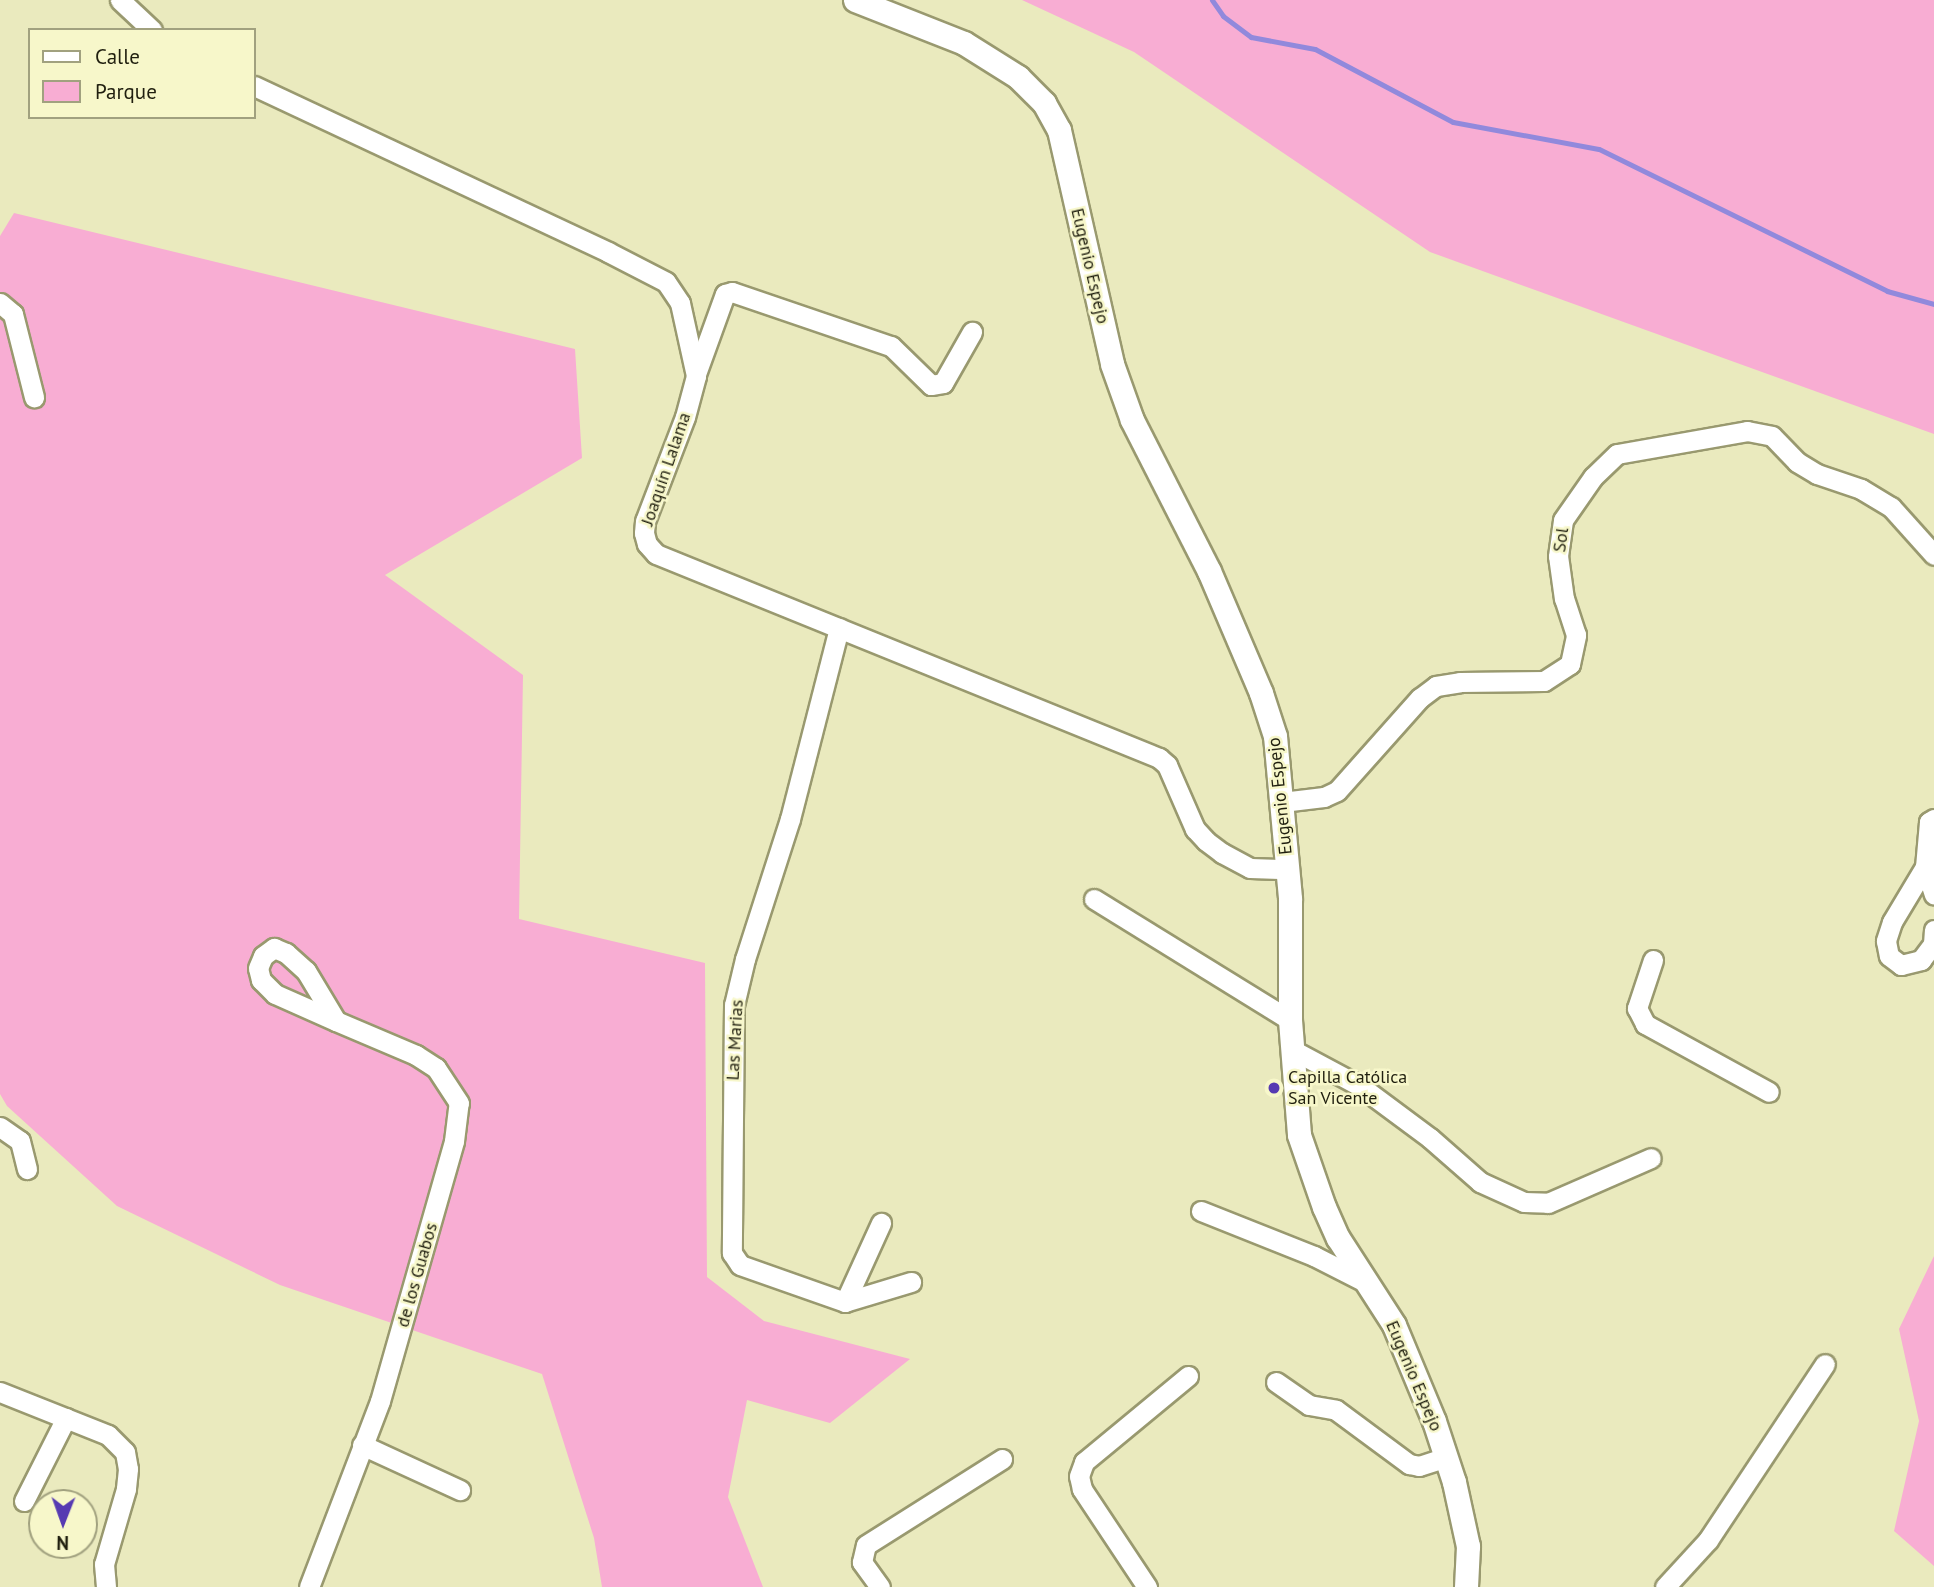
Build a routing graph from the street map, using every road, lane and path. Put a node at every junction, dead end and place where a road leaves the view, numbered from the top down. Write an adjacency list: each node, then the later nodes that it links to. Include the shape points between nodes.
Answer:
1 (120, 0): 3 (street)
2 (855, 0): 11 (street, Eugenio Espejo, via 964,43 1018,77 1044,103 1059,131 1112,364 1132,421 1209,571 1261,693 1275,736)
3 (150, 28)
4 (256, 87): 7 (street, Joaquín Lalama, via 666,282 680,303)
5 (0, 303): 8 (street, via 13,314)
6 (972, 332): 7 (street, via 943,383 931,385 891,346 732,292 725,294)
7 (696, 376): 10 (street, Joaquín Lalama, via 645,521 647,544 656,554)
8 (33, 397)
9 (1934, 555): 11 (street, Sol, via 1891,507 1861,489 1817,474 1797,462 1772,436 1747,431 1617,454 1593,477 1563,520 1558,556 1564,599 1576,635 1570,664 1544,681 1436,686 1420,698 1338,791)
10 (839, 628): 14 (street, Joaquín Lalama, via 1159,758 1167,765 1195,829 1206,841 1250,868); 30 (street, Las Marias, via 790,819 734,1005 732,1253 740,1265)
11 (1282, 802): 14 (street, Eugenio Espejo)
12 (1934, 819): 13 (street, via 1929,822)
13 (1925, 867): 15 (street); 17 (street, via 1892,922 1886,941 1889,956 1902,965 1921,960 1933,944)
14 (1287, 869): 19 (street, Eugenio Espejo)
15 (1934, 895)
16 (1094, 899): 19 (street)
17 (1934, 930)
18 (1653, 960): 22 (street, via 1637,1008 1645,1024)
19 (1290, 1020): 21 (street, Eugenio Espejo)
20 (335, 1021): 36 (street, de los Guabos, via 436,1068 459,1103 434,1215 380,1401)
21 (1291, 1049): 24 (street, via 1360,1086 1480,1182 1524,1202 1548,1203); 29 (street, Eugenio Espejo, via 1304,1156 1338,1238)
22 (1769, 1092)
23 (0, 1127): 25 (street, via 20,1141)
24 (1651, 1158)
25 (27, 1169)
26 (1200, 1212): 29 (street, via 1314,1256)
27 (881, 1223): 30 (street)
28 (911, 1282): 30 (street)
29 (1367, 1283): 37 (street, Eugenio Espejo, via 1394,1325)
30 (848, 1301)
31 (1825, 1364): 46 (street, via 1709,1540)
32 (1188, 1376): 44 (street, via 1084,1462 1079,1476 1082,1489)
33 (1276, 1382): 37 (street, via 1309,1405 1336,1410 1409,1464 1419,1466)
34 (0, 1392): 35 (street)
35 (66, 1418): 40 (street); 41 (street, via 108,1435 125,1452 126,1489 104,1564)
36 (362, 1445): 39 (street); 42 (street, de los Guabos)
37 (1446, 1457): 45 (street, Eugenio Espejo, via 1468,1546)
38 (1002, 1459): 43 (street, via 866,1545 862,1562)
39 (460, 1490)
40 (24, 1501)
41 (106, 1587)
42 (309, 1587)
43 (880, 1587)
44 (1147, 1587)
45 (1466, 1587)
46 (1665, 1587)

